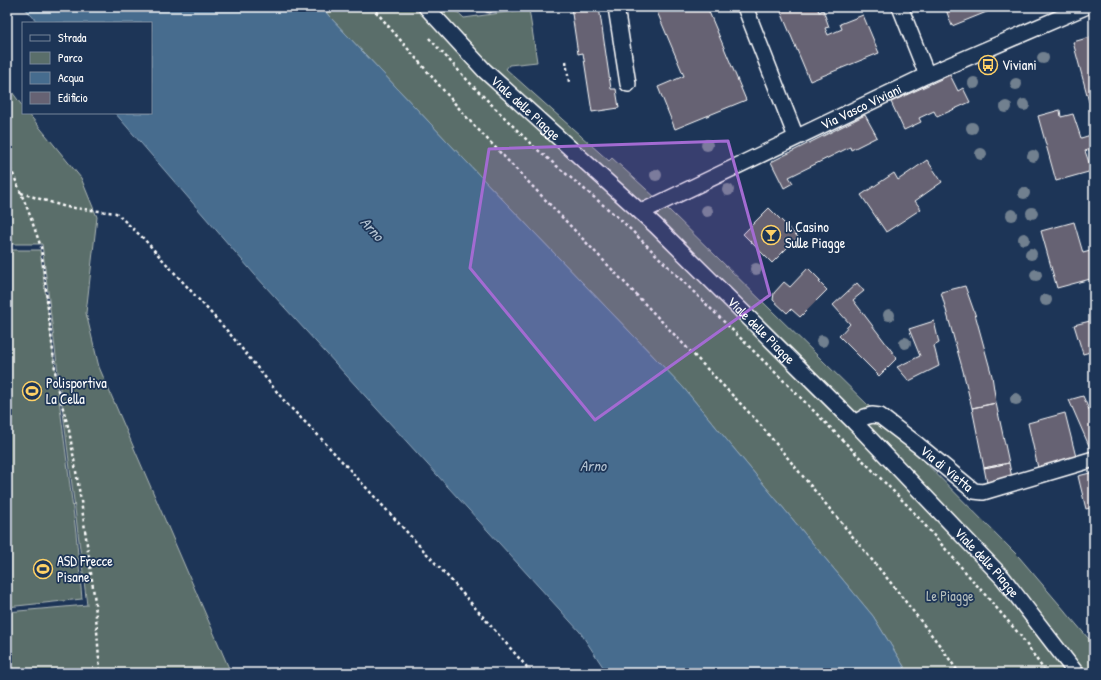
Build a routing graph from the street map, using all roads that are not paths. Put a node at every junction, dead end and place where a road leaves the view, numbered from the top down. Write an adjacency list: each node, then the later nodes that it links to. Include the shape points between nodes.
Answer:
1 (616, 7): 7 (street)
2 (745, 7): 8 (street)
3 (900, 7): 6 (street)
4 (1085, 7): 6 (street, Via Vasco Viviani)
5 (427, 8): 9 (street, Viale delle Piagge, via 485,71)
6 (928, 75): 8 (street, Via Vasco Viviani)
7 (628, 84)
8 (796, 137): 9 (street, Via Vasco Viviani)
9 (641, 212): 10 (street, Viale delle Piagge)
10 (855, 423): 11 (street, Via di Vietta, via 872,415 880,416 974,491 983,492); 12 (street, Viale delle Piagge, via 1003,578)
11 (1094, 459)
12 (1076, 673)

